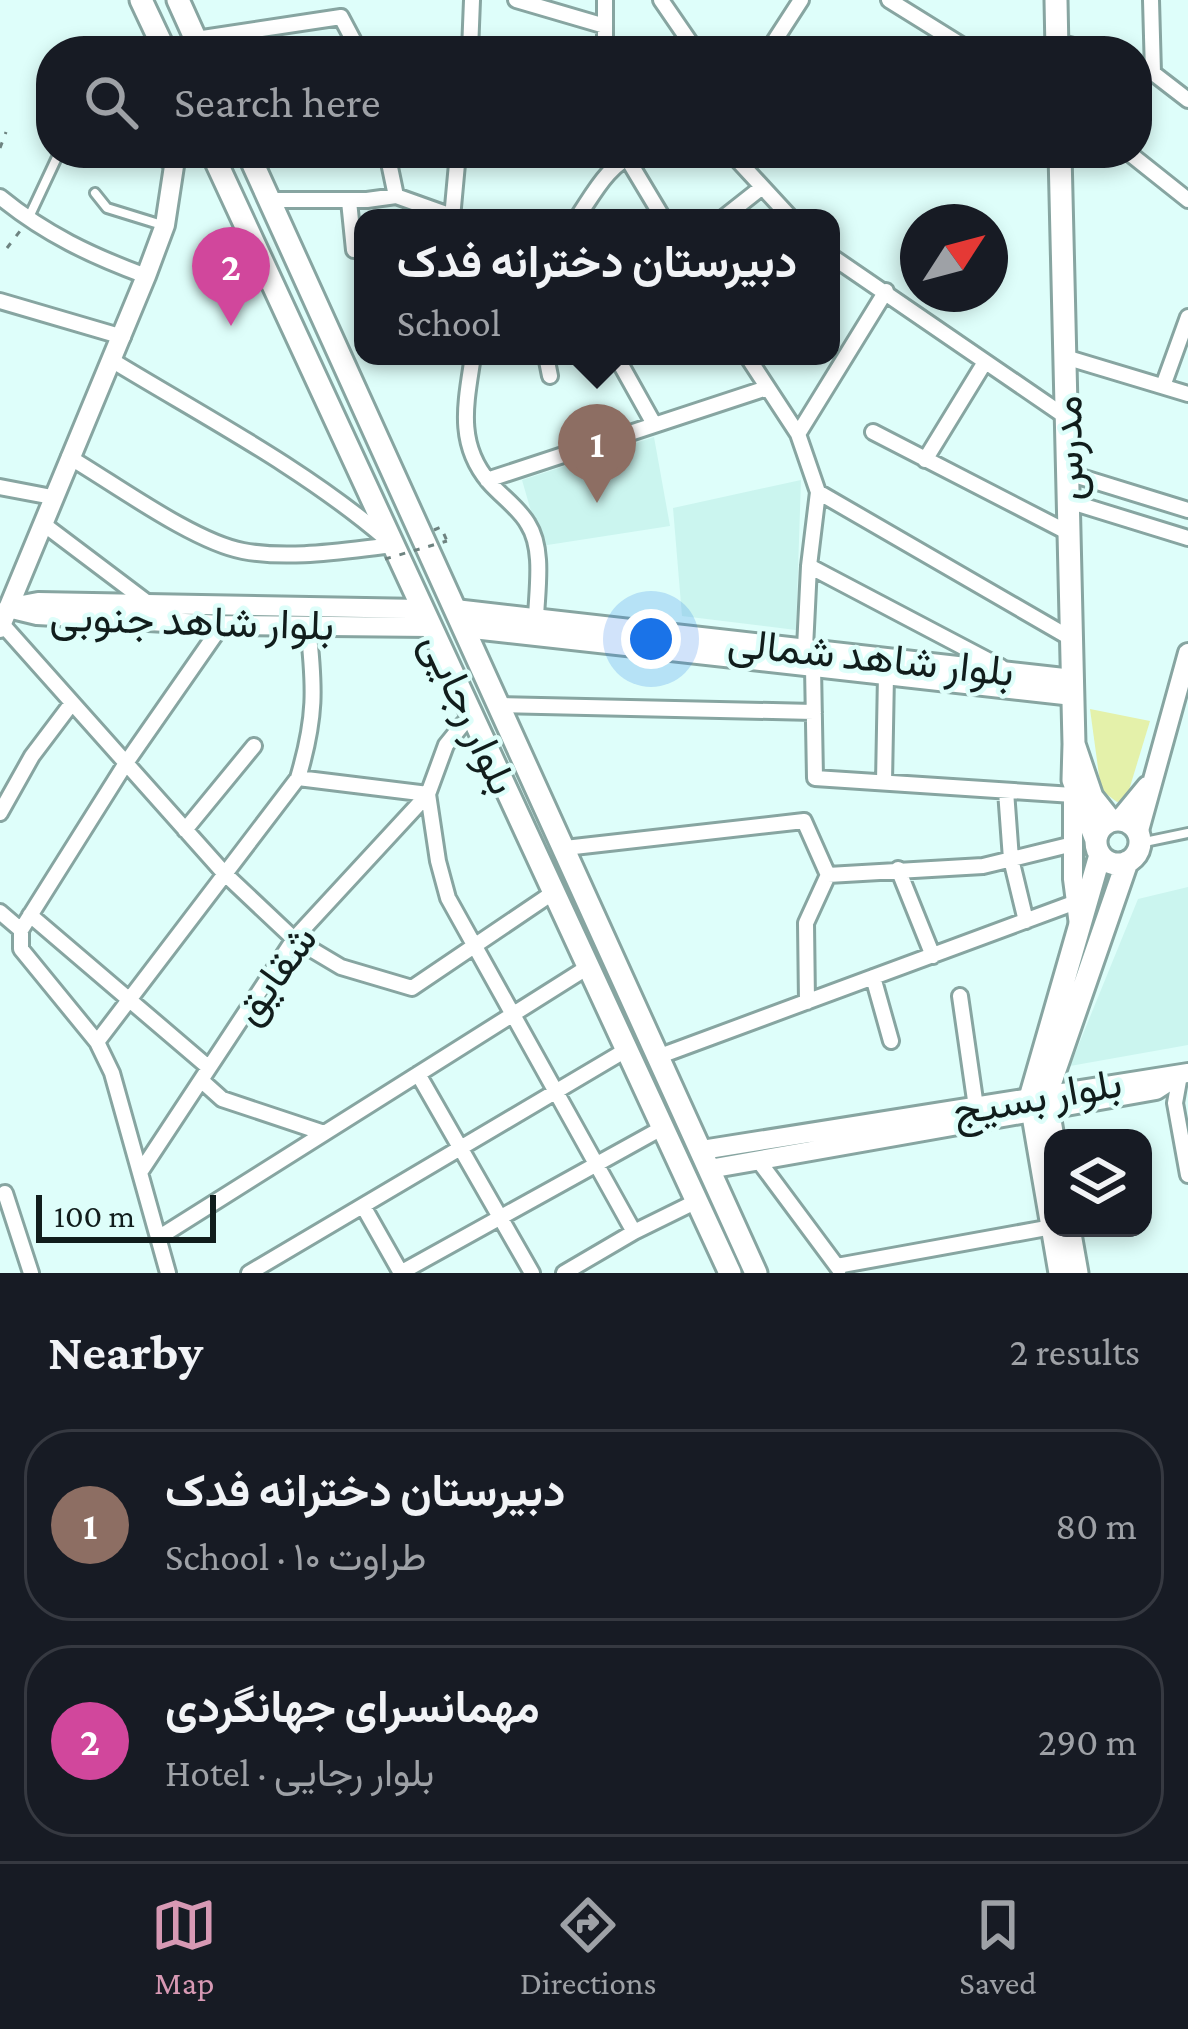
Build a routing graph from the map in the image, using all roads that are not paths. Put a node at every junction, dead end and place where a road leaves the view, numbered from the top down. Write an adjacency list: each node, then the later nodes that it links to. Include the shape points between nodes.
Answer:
1 (141, 0): 12 (main road)
2 (178, 0): 13 (main road)
3 (472, 0): 16 (street)
4 (516, 0): 11 (street)
5 (605, 0): 11 (street)
6 (661, 0): 18 (street)
7 (801, 0): 19 (street)
8 (889, 0): 20 (street)
9 (1056, 0): 21 (main road)
10 (1151, 0): 23 (street)
11 (605, 26): 17 (street)
12 (158, 36)
13 (195, 36)
14 (243, 36): 15 (street, via 341,16)
15 (351, 36)
16 (471, 36)
17 (605, 36)
18 (686, 36)
19 (778, 36)
20 (947, 36)
21 (1057, 36)
22 (1152, 36): 24 (street)
23 (1152, 36)
24 (1153, 73): 25 (street)
25 (1188, 100)
26 (51, 168): 50 (lane)
27 (174, 168): 51 (street)
28 (219, 168): 88 (main road, بلوار رجایی)
29 (255, 168): 41 (main road, بلوار رجایی)
30 (390, 168): 39 (street)
31 (457, 168): 45 (street)
32 (614, 168): 46 (street)
33 (636, 168): 47 (street)
34 (744, 168): 37 (street)
35 (1060, 168): 59 (main road, مدرس)
36 (1149, 168): 43 (street)
37 (761, 188): 48 (street); 49 (street)
38 (95, 193): 51 (lane, via 106,208)
39 (396, 196): 42 (street); 44 (street)
40 (0, 197): 50 (street)
41 (269, 200): 42 (street); 93 (main road, بلوار رجایی)
42 (349, 200): 52 (street)
43 (1188, 200)
44 (431, 209)
45 (453, 209)
46 (583, 209)
47 (658, 209)
48 (734, 209)
49 (782, 209)
50 (28, 220): 54 (street)
51 (164, 225): 54 (street)
52 (354, 250)
53 (840, 262): 55 (street)
54 (146, 276): 58 (street)
55 (886, 291): 61 (street); 66 (street)
56 (0, 301): 58 (street)
57 (1188, 317): 69 (street)
58 (123, 337): 60 (street)
59 (1065, 357): 69 (street); 72 (main road, مدرس)
60 (113, 361): 76 (street); 88 (street, via 357,513)
61 (985, 362): 72 (street); 77 (street)
62 (471, 365): 79 (street, via 466,447)
63 (547, 365): 68 (street)
64 (621, 365): 73 (street)
65 (752, 365): 70 (street)
66 (840, 365)
67 (840, 365): 75 (street)
68 (550, 376)
69 (1162, 386): 71 (street)
70 (766, 388): 73 (street); 75 (street)
71 (1188, 394)
72 (1066, 418): 78 (main road, مدرس)
73 (654, 424): 79 (street)
74 (873, 432): 77 (street)
75 (797, 434): 81 (street)
76 (69, 457): 82 (street); 88 (street, via 240,551)
77 (925, 460): 86 (street)
78 (1067, 473): 83 (main road, مدرس); 84 (street)
79 (487, 480): 94 (street, via 535,540)
80 (0, 487): 82 (street)
81 (818, 492): 89 (street); 97 (street)
82 (52, 497): 85 (street)
83 (1068, 501): 86 (main road, مدرس); 87 (street)
84 (1188, 510)
85 (42, 523): 90 (street); 91 (street)
86 (1069, 533): 97 (main road, مدرس)
87 (1188, 538)
88 (390, 552): 92 (main road, بلوار رجایی)
89 (809, 566): 99 (street); 100 (street)
90 (153, 607): 91 (street, بلوار شاهد جنوبی, via 38,602); 92 (street, بلوار شاهد جنوبی)
91 (3, 617): 95 (street, بلوار شاهد جنوبی); 103 (street)
92 (426, 618): 93 (main road); 96 (street, بلوار شاهد جنوبی); 106 (main road, بلوار رجایی)
93 (459, 618): 94 (street, بلوار شاهد شمالی); 99 (street, بلوار شاهد شمالی); 104 (main road, بلوار رجایی)
94 (536, 618): 99 (street, بلوار شاهد شمالی)
95 (222, 626): 96 (street, بلوار شاهد جنوبی); 109 (street)
96 (308, 626): 110 (street, via 316,696)
97 (1072, 639): 102 (main road, مدرس)
98 (1188, 652): 112 (street)
99 (809, 658): 100 (street, بلوار شاهد شمالی); 101 (street, بلوار شاهد شمالی); 105 (street)
100 (1008, 671): 102 (street, بلوار شاهد شمالی)
101 (886, 675): 102 (street, بلوار شاهد شمالی); 111 (street)
102 (1073, 687): 107 (main road, مدرس)
103 (73, 703): 109 (street); 116 (street)
104 (498, 705): 105 (street); 121 (main road, بلوار رجایی)
105 (814, 712): 111 (street, via 815,778)
106 (475, 720): 115 (street, via 446,745); 126 (main road, بلوار رجایی)
107 (1074, 744): 113 (main road, مدرس); 119 (main road, مدرس)
108 (254, 746): 117 (street)
109 (126, 763): 117 (street); 129 (street)
110 (298, 778): 115 (street); 124 (street)
111 (884, 782): 114 (street)
112 (1150, 782): 119 (street); 120 (street)
113 (1073, 788): 114 (street); 119 (main road, مدرس)
114 (1006, 790): 122 (street)
115 (428, 794): 133 (street, شقایق); 134 (street, via 448,898)
116 (0, 813)
117 (185, 830): 124 (street)
118 (1188, 833): 120 (lane)
119 (1100, 836): 120 (main road, via 1134,827); 120 (main road, via 1112,863); 122 (street); 127 (street); 131 (main road)
120 (1135, 846): 150 (main road)
121 (565, 848): 125 (street, via 804,821); 145 (main road, بلوار رجایی)
122 (1011, 859): 123 (street); 130 (street)
123 (898, 869): 125 (street); 135 (street)
124 (224, 873): 133 (street); 139 (street)
125 (828, 874): 140 (street, via 806,923)
126 (554, 892): 134 (street); 136 (main road, بلوار رجایی)
127 (1076, 902): 130 (street); 131 (street)
128 (0, 912): 132 (street)
129 (30, 915): 132 (street); 139 (street)
130 (1026, 920): 135 (street)
131 (1080, 926): 150 (main road)
132 (21, 930): 143 (street, via 22,949)
133 (294, 939): 134 (street, via 341,967 412,988); 146 (street, شقایق)
134 (473, 946): 141 (street)
135 (933, 956): 137 (street)
136 (588, 967): 141 (street); 144 (main road, بلوار رجایی)
137 (873, 977): 140 (street); 142 (street)
138 (960, 996): 151 (street)
139 (128, 1000): 143 (street); 146 (street)
140 (807, 1001): 145 (street)
141 (512, 1015): 147 (street); 149 (street)
142 (891, 1041)
143 (97, 1042): 160 (street)
144 (626, 1050): 149 (street); 152 (main road, بلوار رجایی)
145 (660, 1056): 157 (main road, بلوار رجایی)
146 (205, 1074): 154 (street, via 222,1099); 160 (street, شقایق)
147 (418, 1074): 154 (street); 155 (street)
148 (1185, 1079): 150 (street, بلوار بسیج); 161 (street, via 1175,1103)
149 (555, 1092): 155 (street); 159 (street)
150 (1039, 1105): 151 (street, بلوار بسیج); 153 (main road); 156 (main road); 158 (street, بلوار بسیج)
151 (976, 1107): 157 (street, بلوار بسیج)
152 (662, 1128): 159 (street); 163 (main road, بلوار رجایی)
153 (1049, 1129)
154 (323, 1133): 170 (street)
155 (460, 1148): 164 (street); 165 (street)
156 (1044, 1152)
157 (705, 1160): 158 (street, بلوار بسیج); 179 (main road, بلوار رجایی)
158 (758, 1160): 171 (street)
159 (596, 1164): 165 (street); 167 (street)
160 (141, 1171): 170 (street)
161 (1188, 1175)
162 (4, 1193): 172 (street)
163 (697, 1201): 167 (street); 178 (main road, بلوار رجایی)
164 (363, 1206): 174 (street); 175 (street)
165 (500, 1217): 175 (street); 176 (street)
166 (1044, 1229): 171 (street)
167 (634, 1232): 177 (street)
168 (1054, 1237): 180 (main road)
169 (1070, 1237): 181 (main road)
170 (158, 1238): 173 (street)
171 (840, 1269)
172 (31, 1273)
173 (168, 1273)
174 (249, 1273)
175 (400, 1273)
176 (532, 1273)
177 (564, 1273)
178 (730, 1273)
179 (756, 1273)
180 (1060, 1273)
181 (1076, 1273)

